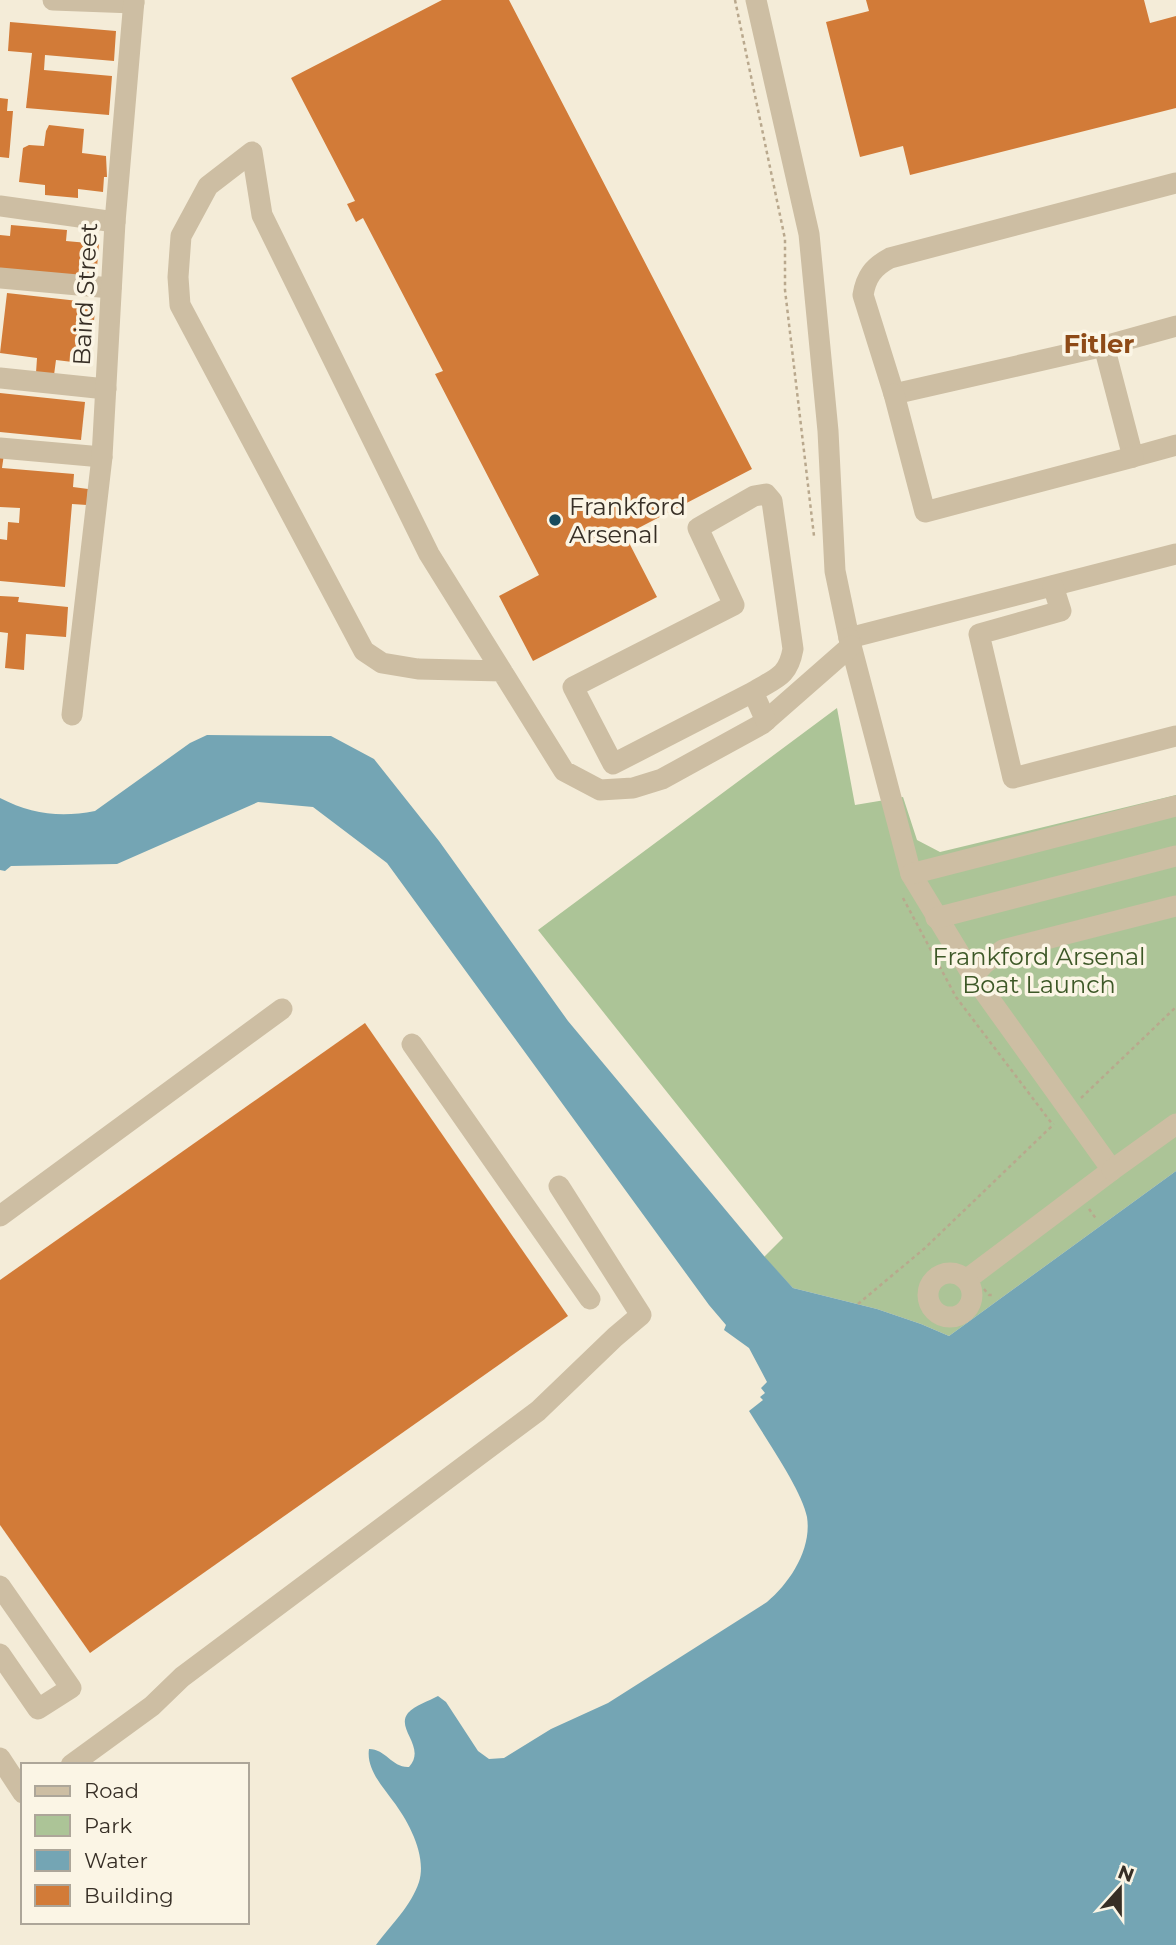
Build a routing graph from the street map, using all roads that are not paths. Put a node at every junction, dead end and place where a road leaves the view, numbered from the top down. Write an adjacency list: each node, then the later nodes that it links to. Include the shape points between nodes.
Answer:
1 (53, 0): 3 (street)
2 (756, 0): 20 (street, via 808,234 828,432 835,571)
3 (134, 1): 6 (street, Baird Street)
4 (1176, 183): 13 (street, via 879,264 865,283 863,295)
5 (0, 206): 6 (street)
6 (115, 222): 8 (street, Baird Street)
7 (0, 278): 8 (street)
8 (111, 288): 12 (street, Baird Street)
9 (1176, 326): 10 (street)
10 (1104, 346): 13 (street); 17 (street)
11 (0, 378): 12 (street)
12 (106, 389): 16 (street, Baird Street)
13 (894, 394): 17 (street, via 925,512)
14 (1176, 445): 17 (street)
15 (0, 448): 16 (street)
16 (102, 457): 23 (street, Baird Street)
17 (1133, 457)
18 (1176, 554): 19 (street)
19 (1054, 586): 20 (street); 25 (street, via 1061,611 979,634 1013,778)
20 (850, 642): 24 (street); 28 (street)
21 (502, 671): 21 (street, via 418,670 382,663 364,651 180,305 181,236 208,186 252,152 262,215 429,554); 24 (street, via 564,771 600,790 633,788 662,779)
22 (753, 692): 22 (street, via 790,666 793,649 772,501 766,494 754,496 698,528 734,605 573,687 612,764); 24 (street)
23 (72, 715)
24 (766, 721)
25 (1176, 736)
26 (1176, 806): 28 (street)
27 (1176, 856): 30 (street)
28 (911, 874): 30 (street)
29 (1176, 906): 31 (street, via 1003,950)
30 (936, 918): 31 (street)
31 (973, 976): 35 (street)
32 (282, 1009): 37 (street)
33 (412, 1044): 39 (street)
34 (1176, 1125): 35 (street)
35 (1112, 1170): 40 (street)
36 (559, 1186): 38 (street)
37 (0, 1216)
38 (589, 1233): 39 (street); 45 (street, via 641,1315 538,1411)
39 (560, 1258): 41 (street)
40 (966, 1280)
41 (590, 1299)
42 (0, 1586): 43 (street, via 71,1688 38,1709)
43 (0, 1654)
44 (0, 1758): 46 (street)
45 (74, 1763)
46 (21, 1790)

